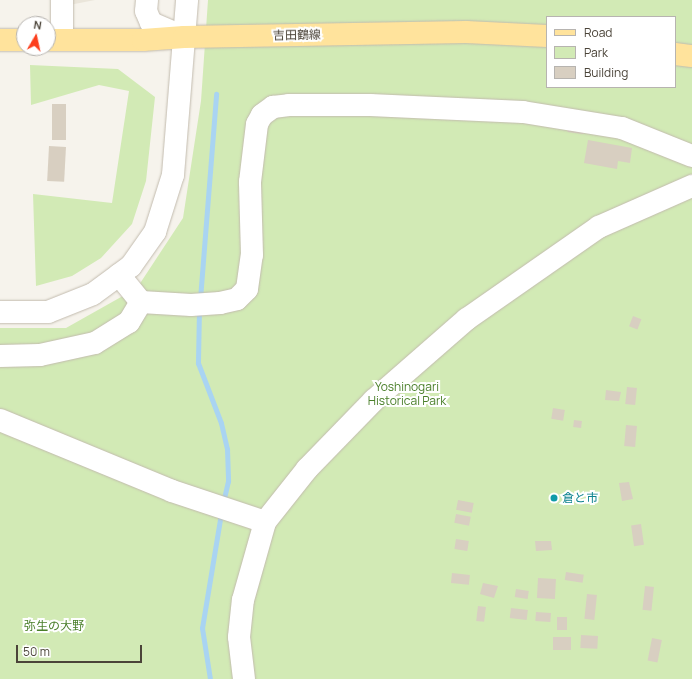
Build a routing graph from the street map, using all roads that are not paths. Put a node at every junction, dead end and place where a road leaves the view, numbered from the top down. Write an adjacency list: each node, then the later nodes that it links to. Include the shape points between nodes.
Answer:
1 (62, 0): 4 (street)
2 (147, 0): 5 (street, via 146,11 151,23)
3 (187, 0): 5 (street)
4 (56, 34)
5 (184, 36): 6 (main road, 吉田鶴線, via 466,32); 9 (main road, 吉田鶴線, via 143,40); 14 (street, via 174,174 155,232 131,266)
6 (546, 36)
7 (0, 40): 8 (main road)
8 (16, 40)
9 (56, 40)
10 (676, 54): 11 (main road)
11 (692, 56)
12 (692, 156): 15 (street, via 622,128 523,112 370,105 289,104 273,107 256,124 250,182 252,255 247,290 237,299 220,303 191,305)
13 (692, 186): 19 (street, via 598,227 467,319 374,400 307,469)
14 (119, 275): 15 (street); 16 (street, via 93,294 48,312)
15 (141, 302): 17 (street, via 129,322 95,343 40,355)
16 (0, 312)
17 (0, 356)
18 (0, 420): 19 (street, via 172,491)
19 (265, 522): 20 (street, via 242,600 240,638)
20 (244, 679)

